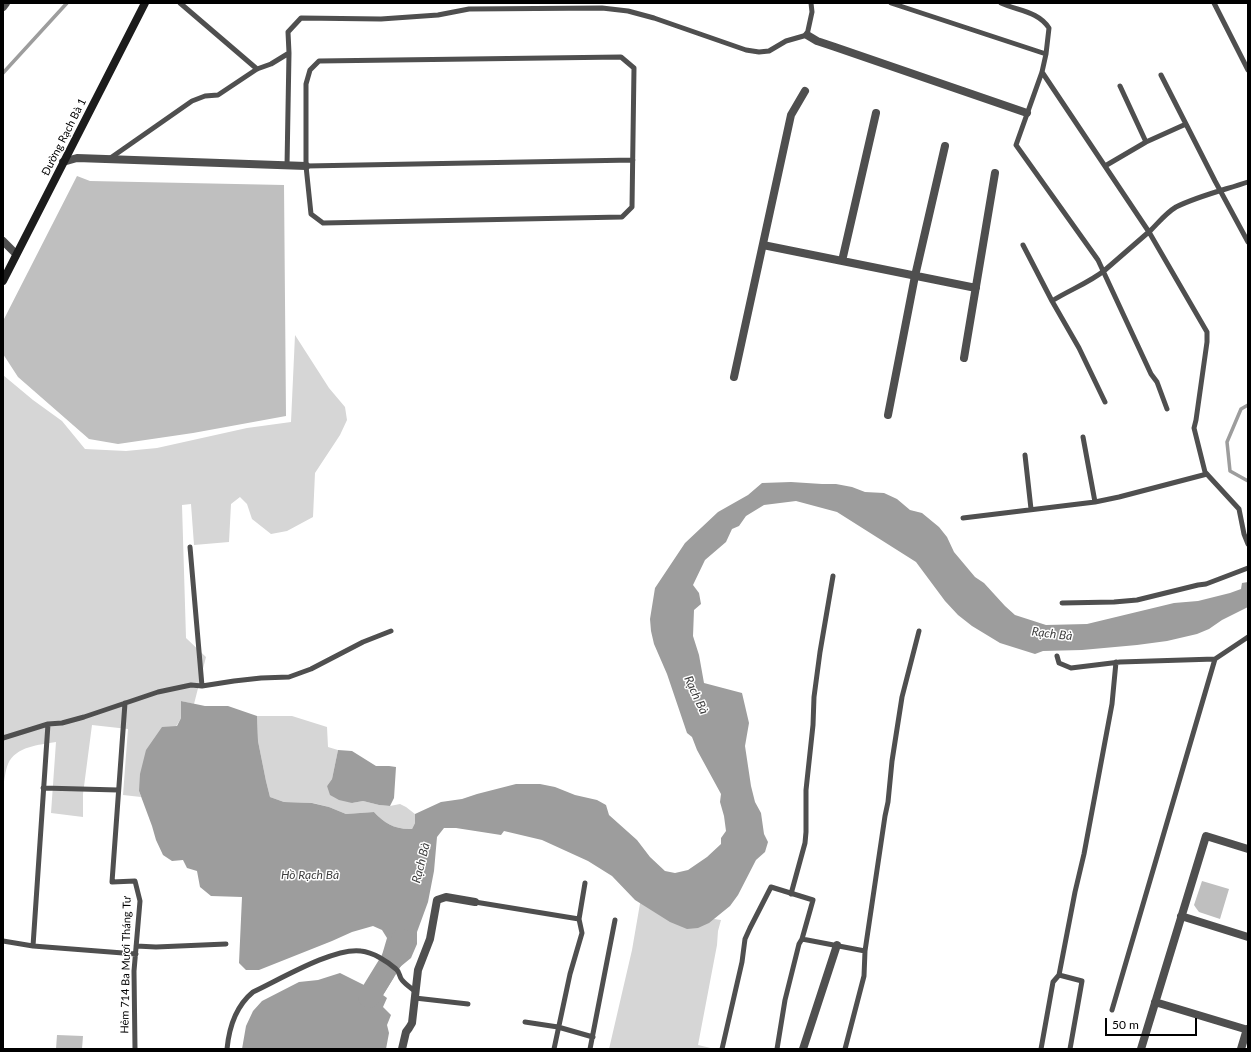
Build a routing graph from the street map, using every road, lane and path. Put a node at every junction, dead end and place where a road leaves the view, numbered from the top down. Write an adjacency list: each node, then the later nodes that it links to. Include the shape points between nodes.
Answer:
1 (6, 3): 8 (street)
2 (145, 3): 25 (street, Đường Rạch Bà 1)
3 (811, 3): 9 (lane, via 812,12)
4 (892, 3): 11 (lane)
5 (1001, 3): 11 (lane, via 1034,14 1045,22 1049,28)
6 (1214, 3): 13 (lane)
7 (181, 4): 12 (lane)
8 (3, 7)
9 (807, 35): 10 (lane, via 786,41 769,51 758,52 628,11 576,7 469,9 438,15 381,19 301,18 288,32); 19 (street, via 817,41)
10 (288, 52): 12 (lane, via 272,64); 26 (lane)
11 (1046, 54): 14 (lane)
12 (257, 69): 23 (lane, via 218,95 192,100)
13 (1248, 70)
14 (1042, 72): 19 (lane); 28 (lane)
15 (1161, 74): 20 (lane)
16 (1120, 86): 21 (lane)
17 (805, 91): 35 (street, via 791,115)
18 (876, 113): 38 (street)
19 (1027, 113): 40 (lane, via 1016,146)
20 (1186, 124): 21 (lane); 31 (lane)
21 (1146, 142): 28 (lane)
22 (945, 146): 41 (street)
23 (109, 160): 25 (street, via 77,158); 26 (street)
24 (633, 160): 27 (lane); 27 (lane, via 632,207 622,217 323,223 311,214); 27 (lane, via 634,68 622,56 319,61 310,70 306,84)
25 (63, 162): 37 (street, Đường Rạch Bà 1)
26 (287, 166): 27 (street)
27 (306, 166)
28 (1105, 166): 32 (lane)
29 (995, 173): 43 (street)
30 (1248, 182): 31 (lane)
31 (1221, 191): 32 (lane, via 1175,208); 34 (lane)
32 (1149, 232): 40 (lane); 52 (lane, via 1206,332 1194,428)
33 (3, 241): 37 (street)
34 (1248, 242)
35 (763, 245): 38 (street); 46 (street)
36 (1023, 245): 44 (lane)
37 (16, 254): 39 (street, Đường Rạch Bà 1)
38 (842, 261): 41 (street)
39 (7, 266): 42 (street, Đường Rạch Bà 1)
40 (1104, 271): 44 (lane); 48 (lane, via 1157,382)
41 (915, 276): 43 (street); 49 (street)
42 (3, 281)
43 (976, 288): 45 (street)
44 (1052, 301): 47 (lane, via 1079,348)
45 (964, 358)
46 (734, 377)
47 (1105, 402)
48 (1167, 409)
49 (888, 415)
50 (1083, 437): 53 (lane)
51 (1025, 455): 54 (lane)
52 (1207, 474): 53 (lane); 56 (lane, via 1239,508)
53 (1095, 502): 54 (lane)
54 (1031, 509): 55 (lane)
55 (963, 518)
56 (1248, 544)
57 (190, 547): 67 (lane)
58 (1248, 568): 60 (lane, via 1206,584 1144,599)
59 (833, 576): 75 (lane, via 814,697 806,790 805,843)
60 (1062, 603)
61 (391, 631): 67 (lane, via 289,677)
62 (919, 631): 87 (lane, via 902,697)
63 (1248, 637): 65 (lane)
64 (1057, 656): 66 (lane, via 1059,663 1071,668)
65 (1215, 659): 66 (lane); 93 (lane)
66 (1116, 662): 89 (lane, via 1112,704)
67 (202, 686): 68 (lane, via 191,685 158,692)
68 (125, 703): 69 (lane, via 62,723); 72 (lane)
69 (48, 724): 70 (lane); 71 (lane)
70 (3, 738)
71 (43, 788): 72 (lane); 85 (lane)
72 (118, 790): 86 (lane, Hẻm 714 Ba Mươi Tháng Tư, via 112,882 135,882 140,901)
73 (1248, 849): 77 (street, via 1206,836)
74 (584, 883): 78 (lane)
75 (791, 894): 81 (lane, via 813,900); 103 (lane, via 771,887 750,928)
76 (475, 902): 78 (lane); 90 (street, via 446,897 437,900 430,939 418,970)
77 (1181, 916): 80 (street); 91 (street)
78 (579, 919): 95 (lane, via 582,933)
79 (615, 920): 97 (lane)
80 (1248, 937)
81 (802, 939): 84 (lane); 104 (lane, via 785,1000)
82 (3, 942): 85 (lane)
83 (226, 944): 86 (lane)
84 (837, 945): 87 (lane); 105 (street)
85 (32, 946): 88 (lane)
86 (136, 946): 88 (lane, Hẻm 714 Ba Mươi Tháng Tư)
87 (865, 951): 106 (lane, via 864,976)
88 (136, 954): 98 (lane, Hẻm 714 Ba Mươi Tháng Tư)
89 (1059, 975): 107 (lane, via 1053,982); 108 (lane, via 1082,980)
90 (415, 995): 92 (lane); 99 (lane, via 401,979 398,970 380,958 362,951 351,950 336,954 312,963 245,998 232,1022); 100 (street, via 412,1023 406,1032)
91 (1155, 1002): 96 (street); 109 (street)
92 (468, 1004)
93 (1112, 1010)
94 (525, 1022): 95 (lane)
95 (558, 1027): 97 (lane); 101 (lane)
96 (1247, 1030): 110 (street)
97 (593, 1038): 102 (lane)
98 (135, 1049)
99 (227, 1049)
100 (402, 1049)
101 (554, 1049)
102 (590, 1049)
103 (722, 1049)
104 (777, 1049)
105 (803, 1049)
106 (845, 1049)
107 (1041, 1049)
108 (1070, 1049)
109 (1141, 1049)
110 (1241, 1049)

